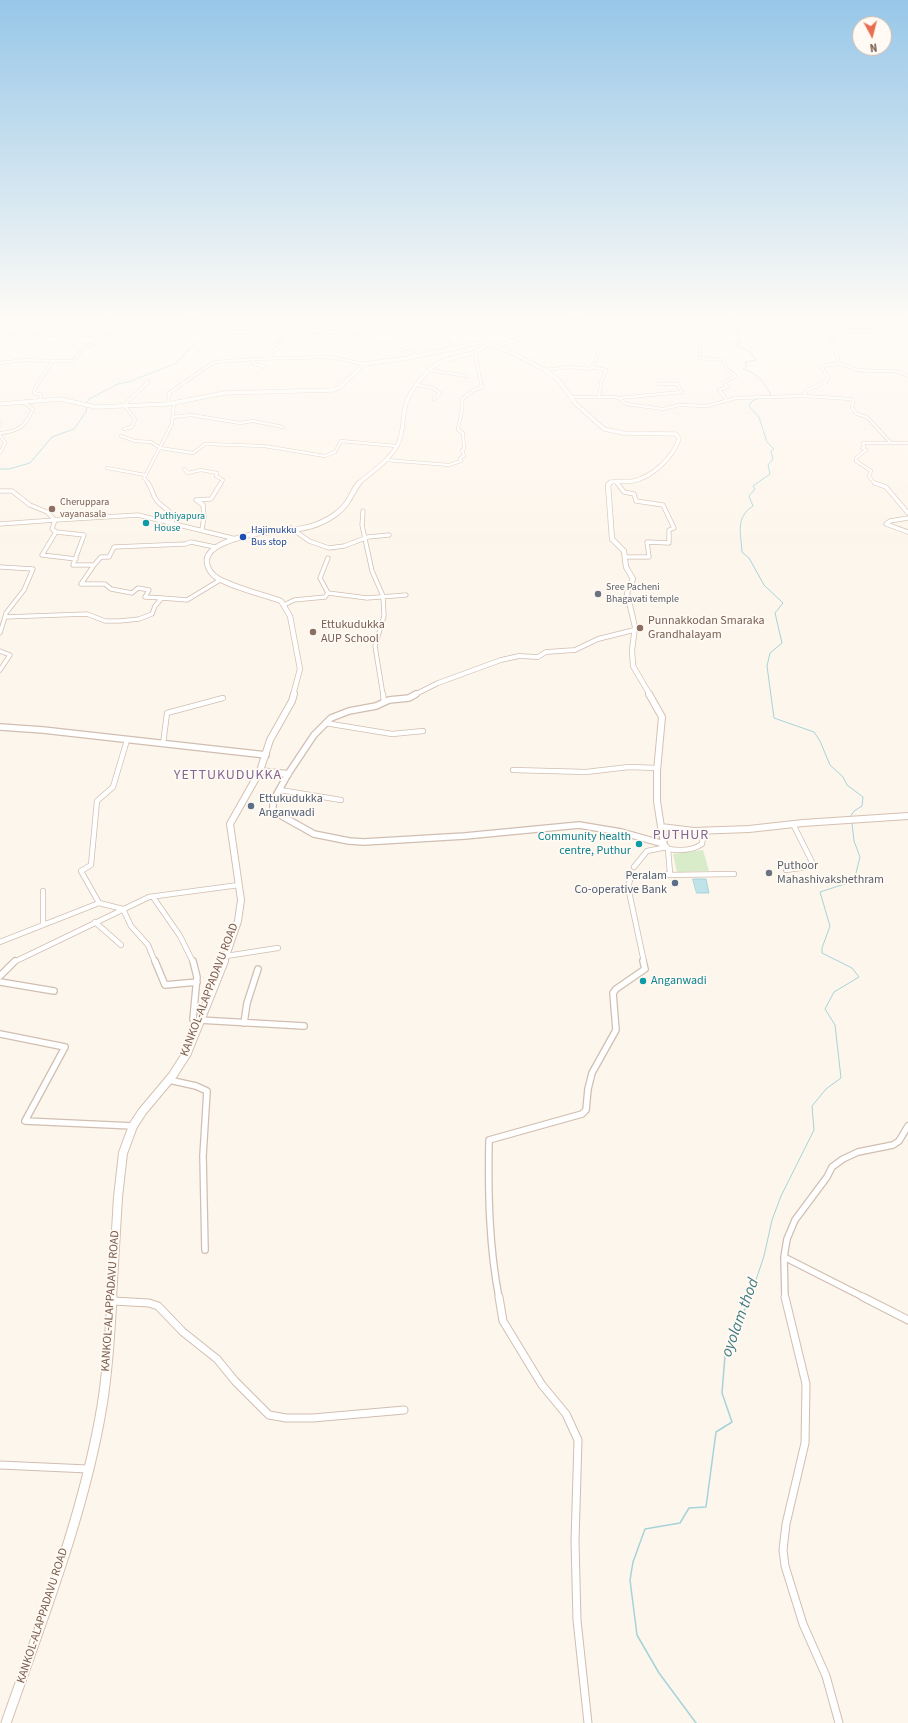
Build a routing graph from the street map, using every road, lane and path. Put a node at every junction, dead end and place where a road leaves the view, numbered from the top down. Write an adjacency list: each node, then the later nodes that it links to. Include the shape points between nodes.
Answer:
1 (41, 397): 14 (street)
2 (132, 397): 19 (street)
3 (169, 397): 18 (street)
4 (199, 397): 16 (street)
5 (410, 397): 28 (main road, via 404,407 405,429)
6 (464, 397): 31 (street, via 458,430 463,433 464,456 460,458 461,461 449,465)
7 (571, 397): 35 (main road, via 604,429 623,433 677,435 678,447 661,465 639,480)
8 (607, 397): 12 (street)
9 (624, 397): 12 (street)
10 (755, 397): 13 (street)
11 (826, 397): 26 (street, via 851,399 852,408 857,414 867,417)
12 (618, 398): 13 (street, via 626,404 663,408 679,405 707,406)
13 (726, 400)
14 (40, 401): 15 (street); 19 (street, via 64,400 96,407)
15 (23, 402): 17 (street); 23 (street, via 33,409 24,427 19,431)
16 (174, 403): 18 (street); 20 (street)
17 (0, 404)
18 (168, 404): 19 (street)
19 (124, 405): 22 (street, via 135,419 132,427)
20 (173, 417): 21 (street, via 191,415 240,423 253,421); 29 (street, via 172,427)
21 (283, 427)
22 (124, 429)
23 (0, 434): 25 (street)
24 (121, 436): 29 (street, via 135,441 151,442)
25 (2, 440): 30 (street, via 5,443)
26 (890, 442): 27 (street); 38 (street, via 863,443 862,448 866,450 856,458 856,461 871,471 869,476 872,481 886,487)
27 (908, 443)
28 (396, 446): 29 (street, via 341,441 335,452 325,456 235,444 205,444 193,454); 31 (main road)
29 (160, 448): 34 (street)
30 (0, 453)
31 (386, 460): 43 (main road, via 353,490 348,500 334,515 319,523)
32 (107, 468): 34 (street)
33 (184, 469): 44 (street, via 188,473 201,470 217,473 216,476 223,480 211,499 196,500 203,505 205,512)
34 (145, 475): 42 (street, via 144,478 152,488 153,495 168,509)
35 (615, 481): 51 (main road, via 608,485 610,528 612,539 624,551); 51 (street, via 624,492 634,494 636,501 663,505 674,528 669,530 669,543 647,542 649,557)
36 (0, 491): 40 (street, via 12,491 30,505 47,512)
37 (363, 511): 48 (street, via 362,525)
38 (908, 513)
39 (908, 518): 46 (street, via 886,524)
40 (55, 520): 41 (street); 42 (street, via 127,514); 45 (street, via 52,528)
41 (0, 524)
42 (172, 524): 44 (street)
43 (291, 528): 48 (street, via 301,537 328,548 343,547); 49 (main road)
44 (202, 529): 49 (street)
45 (56, 532): 53 (street, via 84,535); 53 (street, via 42,555)
46 (908, 532)
47 (389, 535): 48 (street)
48 (366, 538): 60 (street, via 372,571)
49 (236, 539): 50 (main road)
50 (215, 547): 54 (street, via 191,542 114,547 109,557 101,556); 56 (main road, via 207,559 207,566)
51 (625, 557): 63 (main road, via 626,567 633,579 627,593)
52 (328, 558): 57 (street, via 320,578)
53 (76, 559): 54 (street, via 73,565)
54 (94, 565): 59 (street, via 81,584 105,584 111,589 132,593 138,588 149,590 145,597)
55 (0, 567): 62 (street, via 33,568 24,590)
56 (220, 580): 59 (street, via 188,600); 61 (main road, via 274,597)
57 (328, 593): 60 (street); 61 (street, via 325,597 294,600)
58 (406, 595): 60 (street)
59 (171, 598): 62 (street, via 161,600 155,605 152,614 139,619 105,621 87,614)
60 (384, 600): 68 (street, via 384,616 375,646)
61 (284, 605): 74 (main road, KANKOL-ALAPPADAVU ROAD, via 290,616 300,670 292,701 270,740)
62 (5, 617): 64 (street)
63 (634, 630): 68 (street, via 598,639 574,650 554,651 538,657 519,656 501,660 438,683 409,698); 75 (main road, via 633,666 662,717)
64 (0, 633)
65 (0, 650): 66 (street, via 10,655)
66 (0, 670)
67 (223, 698): 73 (street, via 167,713)
68 (384, 702): 69 (street, via 349,711)
69 (325, 723): 71 (street, via 392,734); 78 (street)
70 (0, 727): 72 (street)
71 (424, 731)
72 (128, 740): 73 (street); 93 (street, via 113,787 97,801 91,865 82,871)
73 (163, 744): 74 (street)
74 (266, 755): 77 (main road, KANKOL-ALAPPADAVU ROAD)
75 (657, 768): 76 (street, via 629,767 586,772); 83 (main road, via 657,801)
76 (513, 770)
77 (260, 771): 78 (main road); 90 (main road, KANKOL-ALAPPADAVU ROAD, via 230,824)
78 (288, 774): 79 (street)
79 (280, 790): 80 (street); 85 (street, via 273,801 275,814 314,834 349,841 464,836 579,825 621,832)
80 (341, 800)
81 (908, 816): 82 (main road)
82 (794, 824): 84 (main road); 87 (street, via 813,864)
83 (661, 828): 84 (main road); 85 (street)
84 (704, 831): 85 (street, via 702,844 698,848)
85 (667, 847): 86 (street, via 642,852); 89 (street, via 670,873)
86 (634, 867)
87 (786, 870)
88 (734, 874): 89 (street)
89 (667, 875): 121 (street, via 629,879 628,887 645,969 616,989 613,994 616,1030 592,1074 584,1113 489,1140 488,1191 492,1261 503,1321 542,1385 566,1414 578,1440 575,1541 577,1620)
90 (239, 885): 92 (street); 100 (main road, KANKOL-ALAPPADAVU ROAD, via 241,900 238,921)
91 (43, 891): 96 (street)
92 (153, 897): 94 (street); 104 (street, via 192,957)
93 (99, 903): 94 (street); 96 (street)
94 (123, 909): 95 (street); 104 (street, via 131,926 148,945 163,983 171,985)
95 (95, 922): 98 (street); 102 (street, via 15,961)
96 (43, 925): 97 (street)
97 (0, 942)
98 (122, 945)
99 (278, 948): 100 (street)
100 (226, 956): 106 (main road, KANKOL-ALAPPADAVU ROAD)
101 (258, 970): 107 (street, via 247,1003)
102 (0, 976)
103 (0, 982): 105 (street)
104 (197, 982): 106 (street, via 192,1017 194,1023)
105 (54, 991)
106 (199, 1022): 107 (street); 110 (main road, KANKOL-ALAPPADAVU ROAD, via 187,1053)
107 (244, 1023): 108 (street)
108 (304, 1026)
109 (0, 1034): 111 (street, via 65,1047 25,1121)
110 (169, 1080): 111 (main road, KANKOL-ALAPPADAVU ROAD); 113 (street, via 207,1091 203,1156)
111 (133, 1126): 115 (main road, KANKOL-ALAPPADAVU ROAD, via 123,1153 121,1170)
112 (908, 1126): 114 (street, via 899,1141 893,1145 858,1152 832,1167 827,1178 795,1220 787,1239)
113 (205, 1250)
114 (784, 1257): 116 (street); 122 (street, via 785,1298 806,1384 806,1411 805,1443 786,1524 783,1550 785,1566 803,1624 826,1676)
115 (113, 1300): 117 (street, via 158,1306 183,1332 217,1359 269,1415 313,1418); 119 (main road, KANKOL-ALAPPADAVU ROAD, via 102,1407)
116 (908, 1320)
117 (404, 1410)
118 (0, 1465): 119 (street)
119 (88, 1469): 120 (main road, KANKOL-ALAPPADAVU ROAD, via 59,1572)
120 (6, 1723)
121 (588, 1723)
122 (839, 1723)

